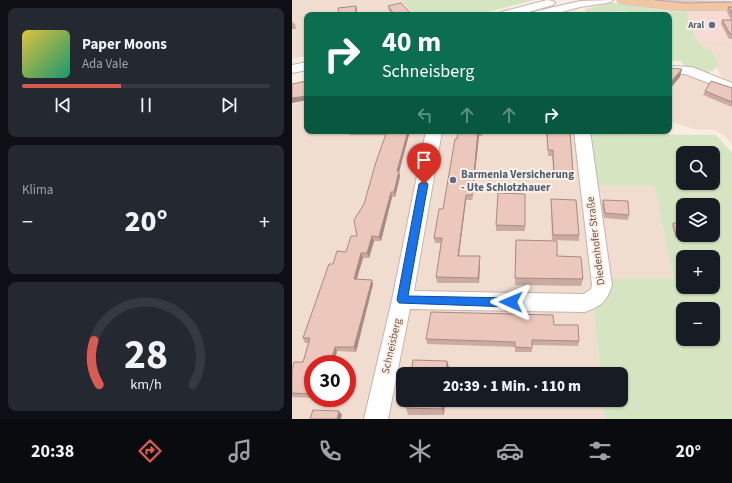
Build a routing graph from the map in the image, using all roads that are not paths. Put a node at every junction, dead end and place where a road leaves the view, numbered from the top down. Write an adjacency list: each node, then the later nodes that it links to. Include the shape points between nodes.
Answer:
1 (607, 0): 3 (street)
2 (624, 0): 5 (main road, via 673,6)
3 (584, 2): 4 (street)
4 (562, 5): 6 (street); 7 (street)
5 (732, 6)
6 (522, 12)
7 (544, 12)
8 (304, 67): 9 (street)
9 (292, 69)
10 (672, 69): 11 (street, via 687,70)
11 (732, 88)
12 (433, 134): 14 (street, Schneisberg)
13 (582, 134): 14 (street, Diedenhofer Straße, via 602,286 597,297 585,303)
14 (402, 300): 15 (street, Schneisberg)
15 (376, 419)

